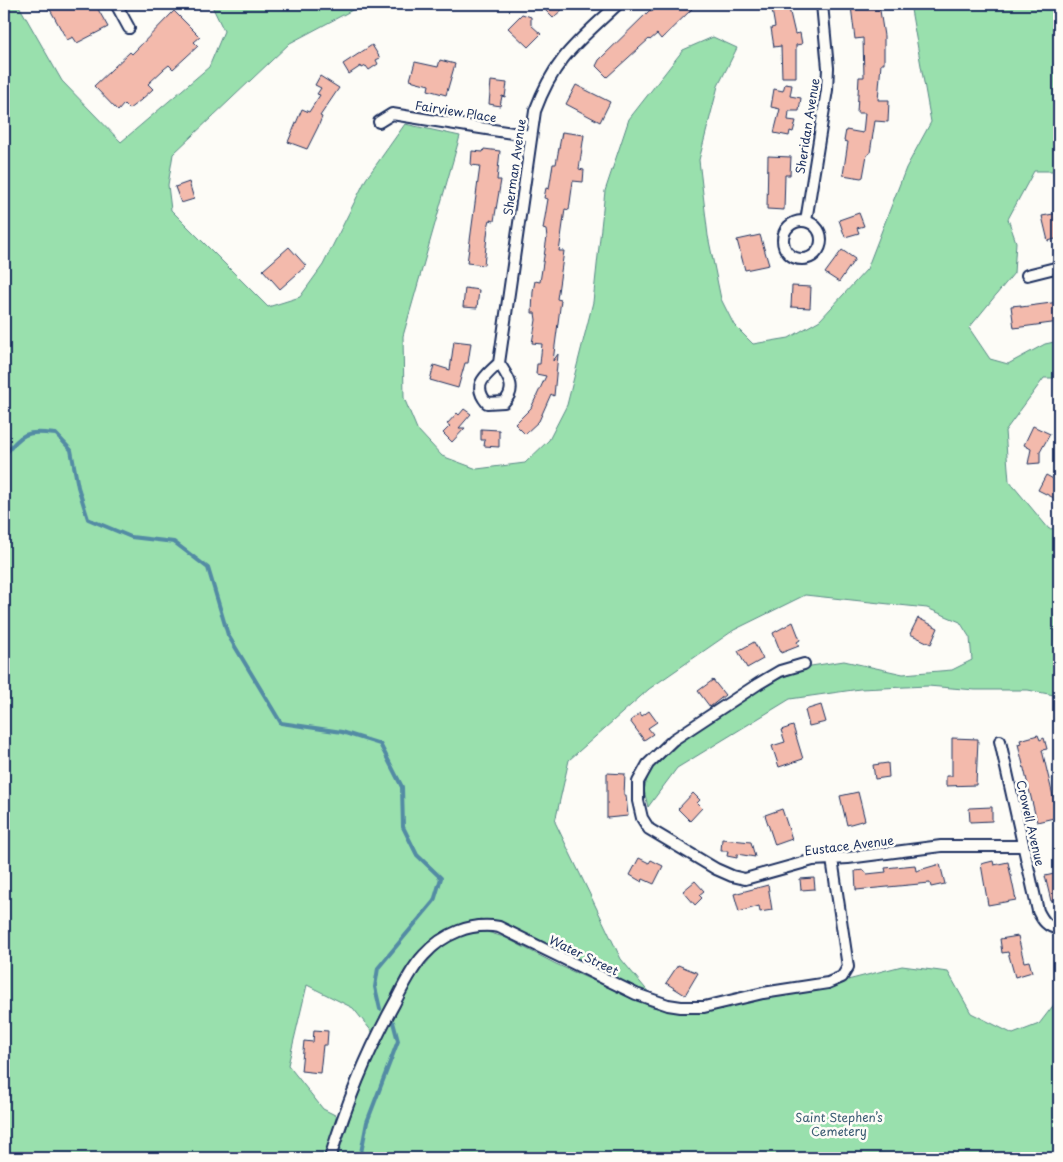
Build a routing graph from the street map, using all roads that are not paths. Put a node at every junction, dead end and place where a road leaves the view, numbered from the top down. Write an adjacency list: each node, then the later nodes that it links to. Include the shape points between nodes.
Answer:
1 (116, 4): 4 (street)
2 (618, 4): 6 (street, Sherman Avenue, via 557,64 535,110)
3 (822, 4): 7 (street, Sheridan Avenue, via 827,90)
4 (129, 28)
5 (379, 122): 6 (street, Fairview Place, via 392,114)
6 (530, 136): 10 (street, Sherman Avenue)
7 (806, 222)
8 (1059, 267): 9 (street)
9 (1027, 275)
10 (499, 363)
11 (804, 664): 14 (street, Eustace Avenue, via 780,671 674,740 640,776 638,801 649,829 732,876 751,878 794,864)
12 (1000, 741): 13 (street, Crowell Avenue)
13 (1023, 846): 14 (street, Eustace Avenue, via 941,846); 15 (street, Crowell Avenue, via 1042,920)
14 (832, 858): 16 (street, Water Street, via 848,967 842,976 828,983 762,993 704,1007 681,1007 636,994 499,927 482,924 445,938 416,965 378,1033 341,1122)
15 (1059, 929)
16 (330, 1158)

